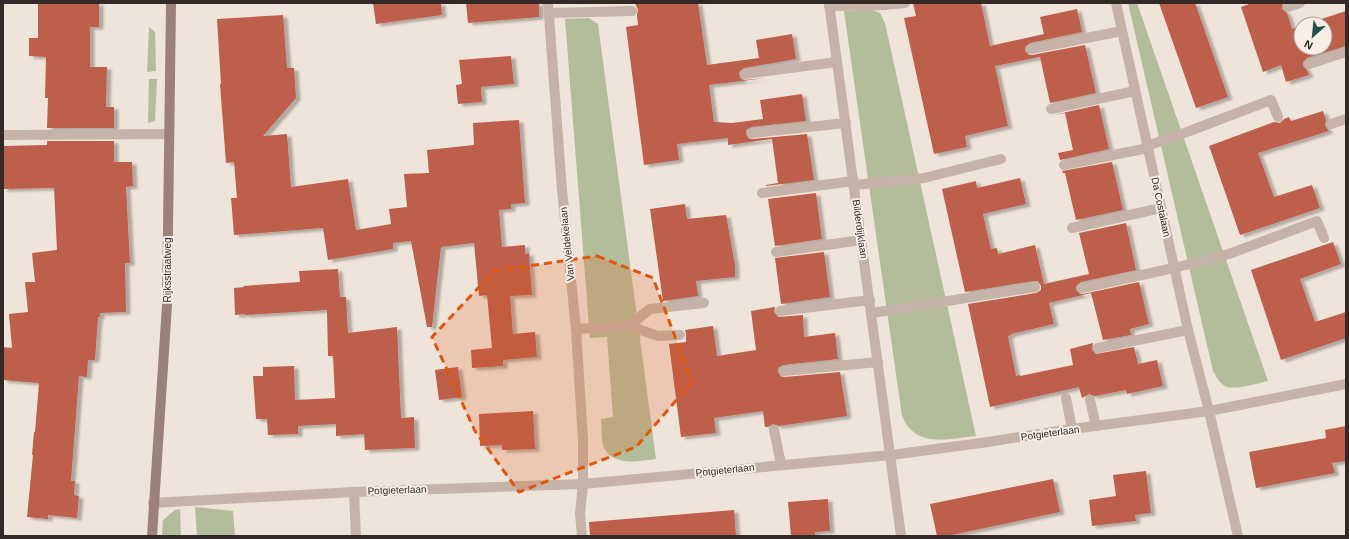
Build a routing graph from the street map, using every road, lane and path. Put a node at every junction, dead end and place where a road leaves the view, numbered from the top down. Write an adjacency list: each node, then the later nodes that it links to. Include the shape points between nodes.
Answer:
1 (171, 3): 22 (main road, Rijksstraatweg)
2 (905, 3): 5 (street)
3 (1116, 3): 9 (street, Da Costalaan)
4 (1300, 3): 6 (street)
5 (829, 4): 12 (street, Bilderdijklaan)
6 (1288, 7)
7 (548, 8): 8 (street); 42 (street, Van Veldekelaan)
8 (632, 11)
9 (1122, 31): 10 (street); 15 (street, Da Costalaan)
10 (1031, 49)
11 (1346, 52): 13 (street)
12 (837, 62): 14 (street); 19 (street, Bilderdijklaan)
13 (1309, 64)
14 (745, 74)
15 (1135, 91): 16 (street); 24 (street, Da Costalaan)
16 (1051, 109)
17 (1278, 117): 24 (street, via 1271,100)
18 (1346, 119): 20 (street)
19 (846, 123): 21 (street); 27 (street, Bilderdijklaan)
20 (1331, 124)
21 (752, 133)
22 (170, 134): 23 (street); 59 (main road, Rijksstraatweg, via 167,305)
23 (3, 135)
24 (1148, 147): 26 (street); 29 (street, Da Costalaan)
25 (1002, 158): 27 (street, via 927,177)
26 (1064, 165)
27 (854, 183): 28 (street); 32 (street, Bilderdijklaan)
28 (762, 193)
29 (1161, 208): 30 (street); 34 (street, Da Costalaan)
30 (1072, 228)
31 (1324, 238): 34 (street, via 1317,221 1229,254)
32 (862, 240): 33 (street); 37 (street, Bilderdijklaan)
33 (776, 252)
34 (1174, 268): 36 (street); 43 (street, Da Costalaan)
35 (1035, 286): 40 (street)
36 (1082, 288)
37 (870, 300): 39 (street); 40 (street, Bilderdijklaan)
38 (704, 303): 41 (street, via 650,309)
39 (780, 311)
40 (872, 313): 46 (street, Bilderdijklaan)
41 (629, 326): 42 (street); 44 (street, via 658,336)
42 (576, 329): 57 (street, Van Veldekelaan)
43 (1188, 330): 45 (street); 51 (street, Da Costalaan)
44 (680, 335)
45 (1098, 348)
46 (878, 362): 47 (street); 55 (street, Bilderdijklaan)
47 (784, 371)
48 (1346, 384): 51 (street, Potgieterlaan)
49 (1066, 398): 53 (street)
50 (1090, 400): 52 (street)
51 (1209, 411): 52 (street, Potgieterlaan); 64 (street)
52 (1096, 426): 53 (street, Potgieterlaan)
53 (1072, 429): 55 (street, Potgieterlaan)
54 (774, 430): 56 (street)
55 (891, 455): 56 (street, Potgieterlaan); 63 (street)
56 (781, 464): 57 (street, Potgieterlaan)
57 (583, 484): 58 (street, Potgieterlaan); 62 (street, via 580,513)
58 (354, 492): 59 (street, Potgieterlaan); 61 (street, Potgieterlaan)
59 (153, 503): 60 (main road, Rijksstraatweg)
60 (152, 536)
61 (356, 536)
62 (582, 536)
63 (901, 536)
64 (1238, 536)

